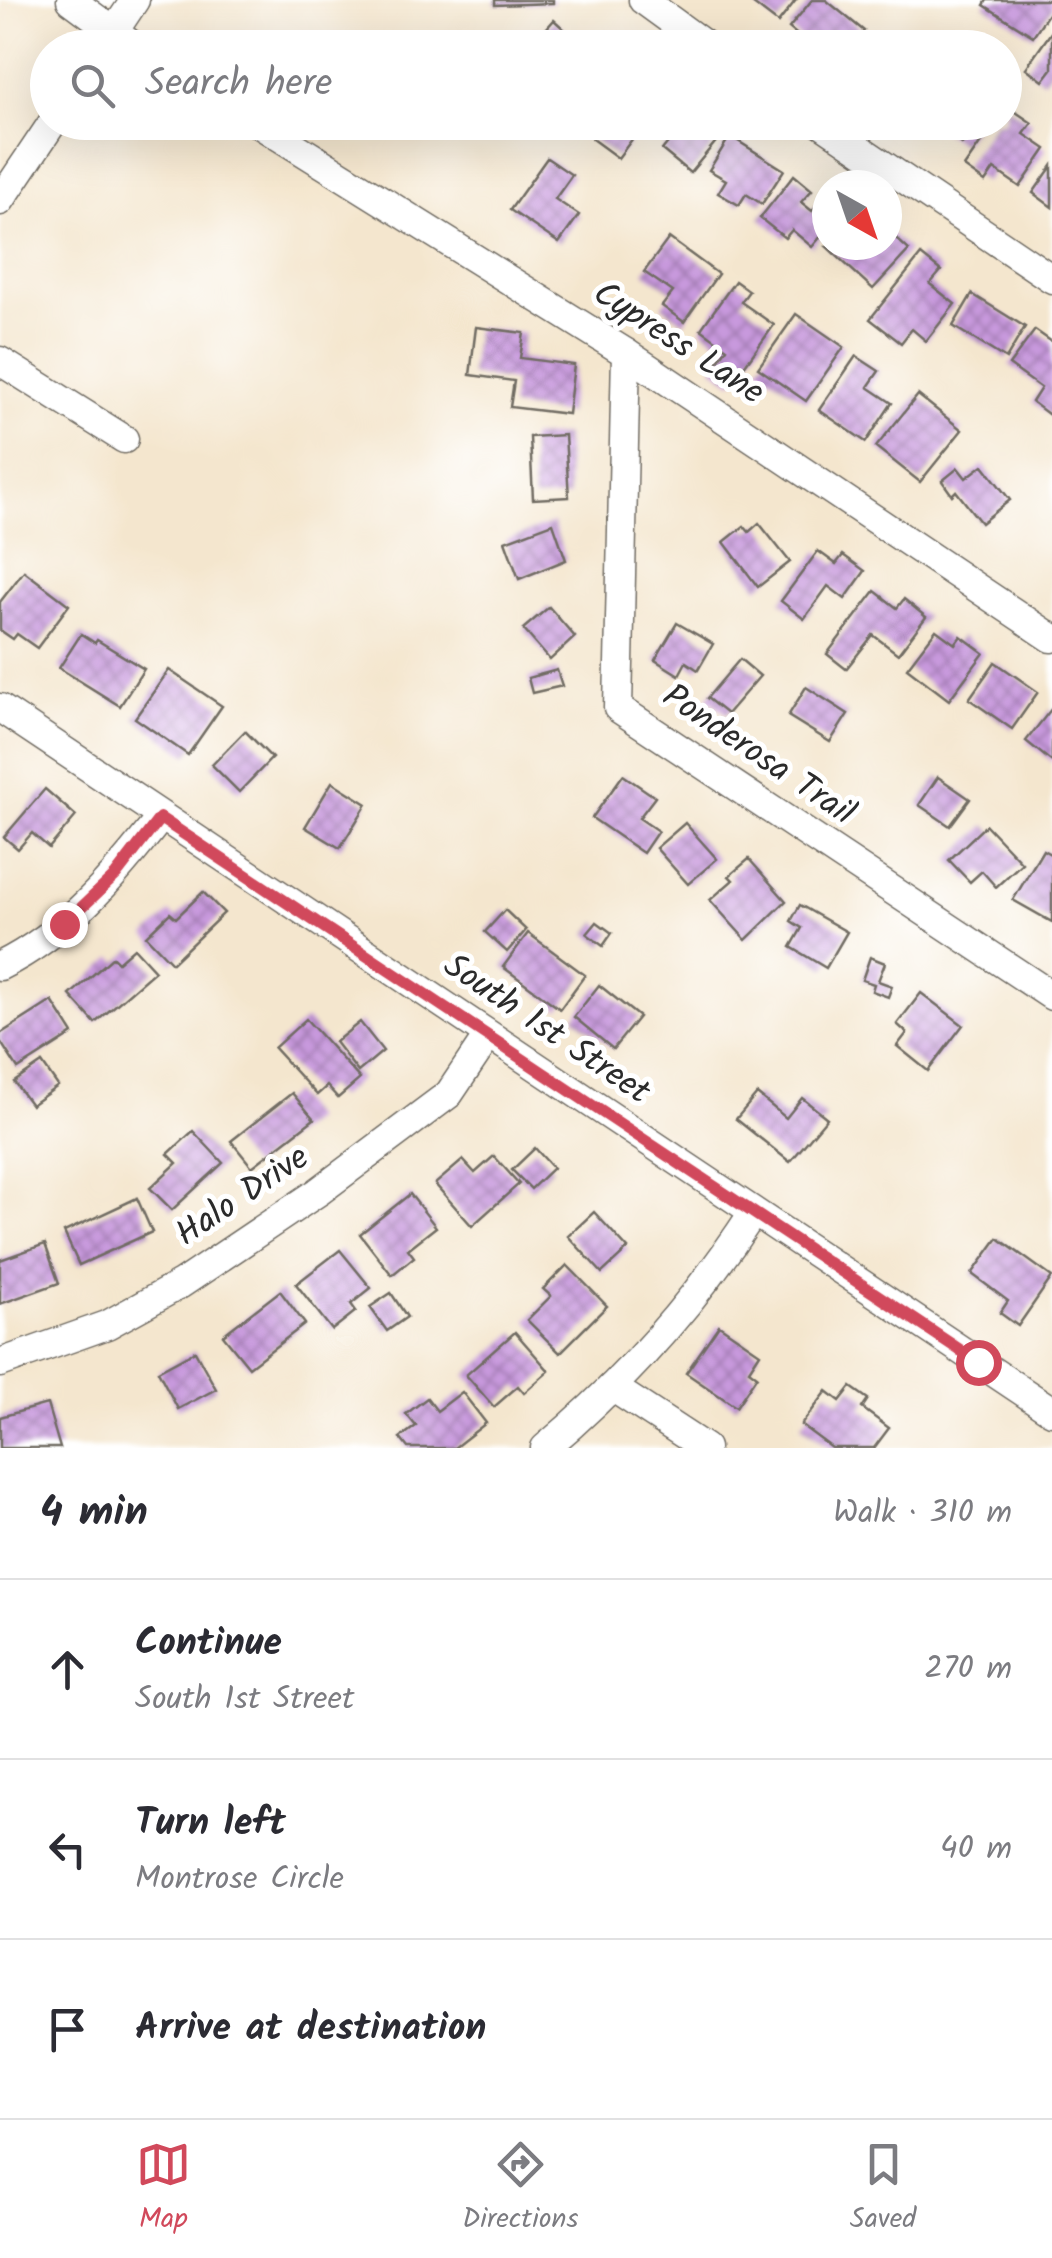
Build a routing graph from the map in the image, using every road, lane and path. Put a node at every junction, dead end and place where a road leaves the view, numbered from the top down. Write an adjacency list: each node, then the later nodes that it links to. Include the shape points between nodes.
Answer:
1 (71, 0): 4 (street)
2 (135, 0): 5 (street)
3 (643, 0): 6 (street)
4 (103, 30)
5 (122, 30)
6 (685, 30)
7 (40, 140): 10 (street)
8 (285, 140): 12 (street, Cypress Lane)
9 (847, 140): 11 (street)
10 (0, 201)
11 (1052, 279)
12 (626, 353): 15 (street, Cypress Lane); 19 (street, Ponderosa Trail, via 618,708)
13 (0, 361): 14 (street)
14 (124, 440)
15 (1052, 638)
16 (0, 708): 17 (street, South 1st Street)
17 (160, 818): 18 (street, via 116,875 64,924); 20 (street, South 1st Street)
18 (0, 966)
19 (1052, 996)
20 (488, 1036): 21 (street, South 1st Street); 22 (street, Halo Drive, via 448,1094 181,1284 108,1325)
21 (753, 1213): 23 (street, via 684,1309); 24 (street, South 1st Street)
22 (0, 1363)
23 (612, 1386): 25 (street); 26 (street)
24 (1052, 1411)
25 (545, 1448)
26 (705, 1448)

